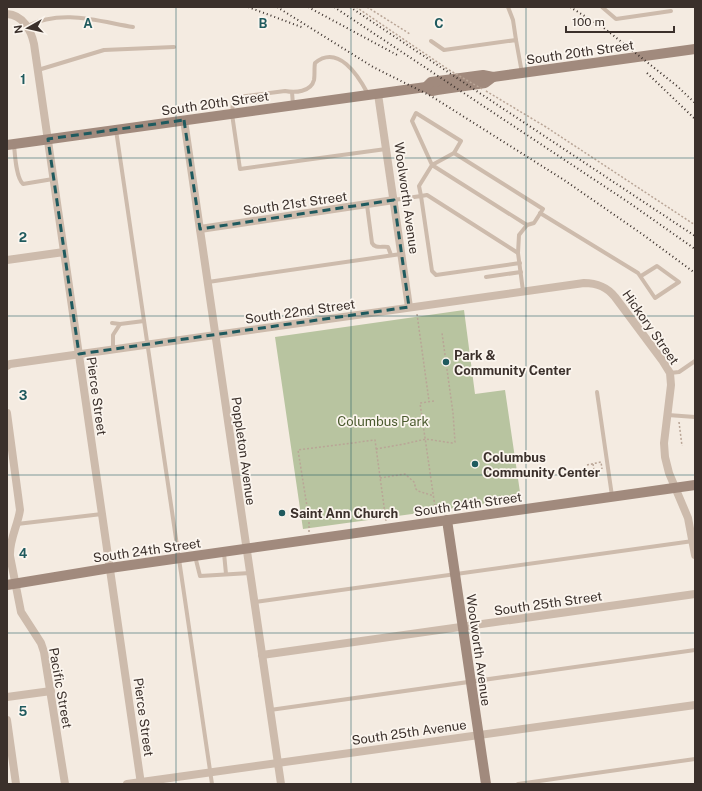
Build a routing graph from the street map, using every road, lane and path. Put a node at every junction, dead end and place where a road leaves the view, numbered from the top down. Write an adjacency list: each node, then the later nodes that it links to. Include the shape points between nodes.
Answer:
1 (356, 7): 33 (path, bridge, via 449,70 546,127)
2 (366, 7): 9 (path)
3 (508, 7): 10 (lane)
4 (602, 7): 5 (lane, via 616,19)
5 (671, 11)
6 (7, 14): 7 (street, Pierce Street, via 17,17)
7 (27, 26): 8 (lane, via 39,20 75,16); 14 (street, Pierce Street, via 32,36)
8 (133, 27)
9 (410, 34)
10 (516, 40): 11 (lane, via 444,50); 15 (lane)
11 (431, 41)
12 (174, 47): 14 (lane, via 104,50)
13 (695, 49): 15 (street, South 20th Street)
14 (38, 70): 22 (street, Pierce Street)
15 (522, 73): 17 (street, South 20th Street, via 493,77 486,83 432,91 426,87)
16 (292, 92): 17 (lane, via 310,86 314,80 315,63 330,56 349,66); 18 (lane); 19 (lane, via 238,97 233,101)
17 (373, 94): 18 (street, South 20th Street); 24 (street, Woolworth Avenue)
18 (293, 105): 19 (street, South 20th Street)
19 (232, 114): 20 (street, South 20th Street); 24 (lane, via 240,170)
20 (184, 120): 21 (street, South 20th Street); 34 (street, Poppleton Avenue)
21 (116, 130): 22 (street, South 20th Street); 49 (lane)
22 (48, 139): 23 (street, South 20th Street); 27 (street, Pierce Street)
23 (10, 144): 27 (lane, via 20,182 23,184)
24 (387, 149): 29 (street, Woolworth Avenue)
25 (454, 153): 26 (lane); 26 (lane, via 461,141 416,113 412,121); 31 (lane, via 543,209)
26 (432, 165): 28 (lane, via 419,186); 32 (lane)
27 (54, 179): 35 (street, Pierce Street)
28 (421, 196): 29 (lane); 36 (lane, via 427,195); 40 (lane, via 432,271 436,275)
29 (394, 200): 30 (street, South 21st Street); 37 (street, Woolworth Avenue)
30 (367, 205): 34 (street, South 21st Street); 38 (lane, via 372,243 376,247 388,247)
31 (540, 213): 32 (lane, via 534,224); 42 (lane)
32 (527, 225): 36 (lane, via 519,235)
33 (695, 225)
34 (200, 229): 44 (street, Poppleton Avenue)
35 (64, 252): 39 (street); 56 (street, Pierce Street)
36 (518, 253): 40 (lane)
37 (402, 254): 38 (lane); 47 (street, Woolworth Avenue)
38 (391, 255): 44 (lane)
39 (7, 260)
40 (520, 263): 41 (lane)
41 (521, 272): 43 (lane); 46 (lane)
42 (640, 276): 42 (lane, via 655,298 679,282 657,266)
43 (486, 277)
44 (208, 282): 53 (street, Poppleton Avenue)
45 (597, 284): 46 (street, South 22nd Street, via 584,283); 59 (street, Hickory Street, via 606,288 615,297)
46 (523, 291): 47 (street, South 22nd Street)
47 (410, 307): 53 (street, South 22nd Street)
48 (416, 313): 61 (path)
49 (144, 321): 51 (lane); 54 (lane)
50 (112, 323): 51 (lane)
51 (120, 324): 55 (lane, via 113,336)
52 (442, 333): 67 (path, via 455,442)
53 (215, 335): 54 (street, South 22nd Street); 88 (street, Poppleton Avenue)
54 (148, 345): 55 (street, South 22nd Street); 92 (lane)
55 (113, 350): 56 (street, South 22nd Street)
56 (79, 354): 58 (street, South 22nd Street); 81 (street, Pierce Street)
57 (695, 361): 59 (lane, via 679,372)
58 (7, 366)
59 (670, 373): 64 (street, Hickory Street)
60 (597, 392): 80 (lane)
61 (429, 401): 62 (path); 67 (path, via 420,403)
62 (434, 401)
63 (7, 413): 75 (street, Pacific Street)
64 (667, 415): 65 (lane); 78 (street, Hickory Street, via 665,457)
65 (695, 417)
66 (679, 422): 68 (path)
67 (426, 439): 69 (path); 79 (path)
68 (682, 446)
69 (376, 449): 74 (path); 86 (path, via 375,440 298,450)
70 (588, 464): 71 (path)
71 (593, 464): 72 (path, via 601,462); 73 (path)
72 (602, 469)
73 (594, 470)
74 (380, 478): 79 (path, via 405,474 414,482 418,491); 84 (path)
75 (16, 479): 76 (street); 85 (street, Pacific Street, via 20,510)
76 (7, 480)
77 (691, 485): 78 (street, South 24th Street)
78 (675, 488): 80 (street, South 24th Street); 87 (street, Hickory Street)
79 (434, 496): 82 (path)
80 (612, 497): 83 (street, South 24th Street)
81 (102, 514): 85 (lane); 93 (street, Pierce Street)
82 (436, 514)
83 (447, 520): 88 (street, South 24th Street); 96 (street, Woolworth Avenue)
84 (386, 521)
85 (17, 524): 97 (street, Pacific Street, via 10,552)
86 (309, 532)
87 (693, 536): 90 (street, Hickory Street); 96 (lane)
88 (247, 549): 89 (street, South 24th Street); 94 (street, Poppleton Avenue)
89 (224, 552): 91 (street, South 24th Street); 95 (lane)
90 (695, 555)
91 (196, 556): 92 (street, South 24th Street); 95 (lane, via 200,576)
92 (179, 558): 93 (street, South 24th Street); 112 (lane)
93 (110, 568): 97 (street, South 24th Street); 113 (street, Pierce Street)
94 (250, 573): 95 (lane); 99 (street, Poppleton Avenue)
95 (226, 574)
96 (455, 574): 99 (lane); 100 (street, Woolworth Avenue)
97 (11, 585): 104 (street, Pacific Street, via 21,612 41,643)
98 (695, 594): 100 (street, South 25th Street)
99 (254, 602): 102 (street, Poppleton Avenue)
100 (463, 627): 102 (street, South 25th Street); 103 (street, Woolworth Avenue)
101 (695, 650): 103 (lane)
102 (262, 656): 107 (street, Poppleton Avenue)
103 (471, 681): 107 (lane); 109 (street, Woolworth Avenue)
104 (51, 691): 105 (street); 115 (street, Pacific Street)
105 (7, 697)
106 (695, 705): 109 (street, South 25th Avenue)
107 (270, 710): 111 (street, Poppleton Avenue)
108 (7, 720): 114 (street)
109 (479, 734): 111 (street, South 25th Avenue); 119 (street, Woolworth Avenue)
110 (695, 759): 120 (lane)
111 (278, 762): 112 (street, South 25th Avenue); 118 (street, Poppleton Avenue)
112 (210, 772): 113 (street, South 25th Avenue); 117 (lane)
113 (141, 783): 116 (street, South 25th Avenue)
114 (16, 784)
115 (64, 784)
116 (127, 784)
117 (212, 784)
118 (281, 784)
119 (486, 784)
120 (518, 784)

